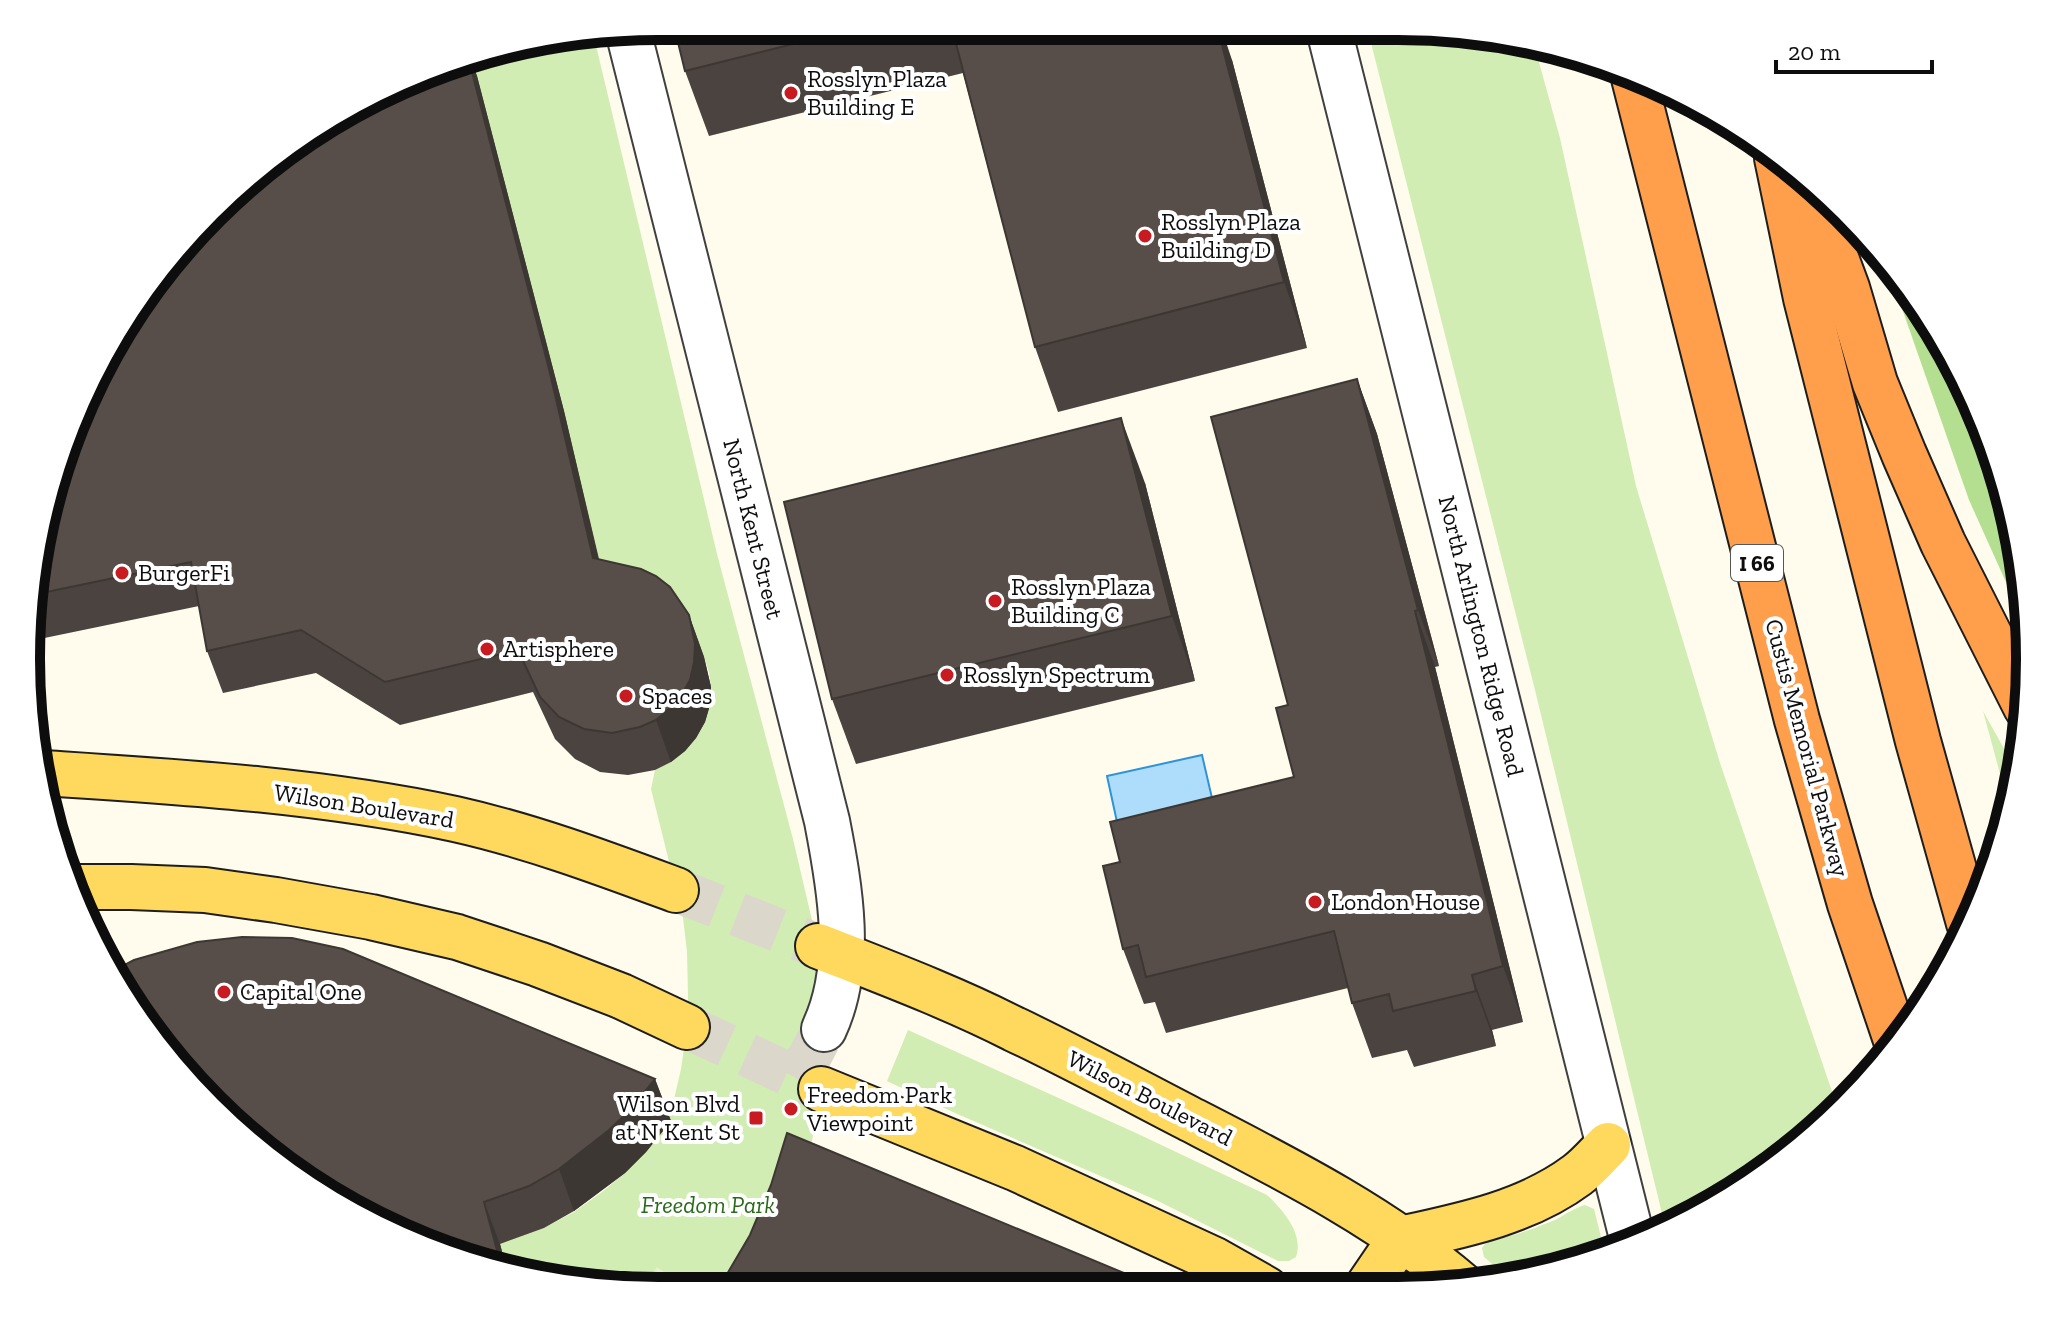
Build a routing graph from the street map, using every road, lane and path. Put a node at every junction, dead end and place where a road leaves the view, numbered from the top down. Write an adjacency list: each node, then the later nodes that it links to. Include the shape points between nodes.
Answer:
1 (1332, 40): 16 (street, North Arlington Ridge Road)
2 (630, 41): 11 (street, North Kent Street, via 827,821 841,917)
3 (1637, 88): 14 (highway, Custis Memorial Parkway / I 66, via 1797,720)
4 (1780, 173): 10 (highway, via 1806,298)
5 (1816, 203): 6 (highway, via 1904,454)
6 (2015, 686)
7 (51, 774): 9 (main road, Wilson Boulevard, via 220,785 378,805 557,846)
8 (84, 887): 12 (main road, via 205,890 371,917 457,937 538,964)
9 (676, 890)
10 (1964, 906)
11 (830, 951): 13 (street, North Kent Street, via 834,1008); 18 (main road, Wilson Boulevard, via 1013,1028 1277,1164)
12 (687, 1027)
13 (824, 1029)
14 (1892, 1029)
15 (821, 1089): 20 (main road, via 1042,1180)
16 (1608, 1145): 17 (street, North Arlington Ridge Road); 18 (main road, via 1577,1175 1515,1210)
17 (1630, 1231)
18 (1400, 1239): 19 (main road, Wilson Boulevard); 21 (main road)
19 (1450, 1275)
20 (1245, 1277)
21 (1374, 1277)

